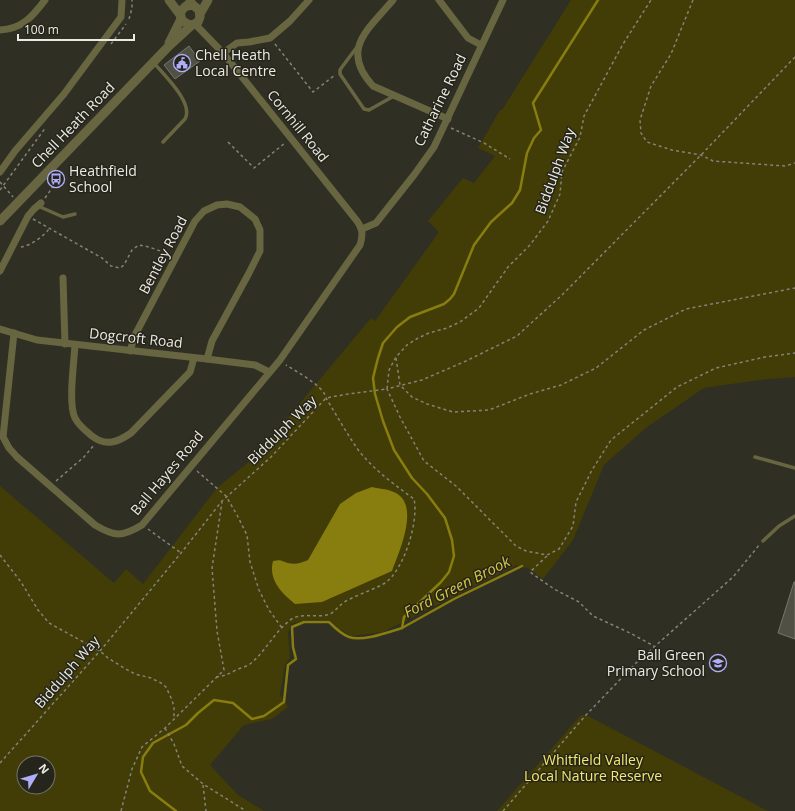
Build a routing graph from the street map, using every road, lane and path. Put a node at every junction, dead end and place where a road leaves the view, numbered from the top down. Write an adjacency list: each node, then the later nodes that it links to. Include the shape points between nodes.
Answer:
1 (48, 0): 15 (street, via 21,25 10,30)
2 (122, 0): 32 (street, Chell Heath Road, via 121,17 64,94)
3 (169, 0): 13 (street)
4 (178, 0): 12 (street)
5 (208, 0): 14 (street, Chell Heath Road)
6 (309, 0): 16 (street, via 290,22)
7 (393, 0): 17 (street)
8 (439, 0): 18 (street, via 468,38)
9 (503, 0): 18 (street, Catharine Road)
10 (651, 0): 55 (path, Biddulph Way, via 623,44 584,116 580,137 562,172 560,194 548,221 530,245 508,267 479,308 448,328 418,338)
11 (693, 0): 29 (path, via 671,54 651,86 640,120 640,134 647,142)
12 (189, 4): 13 (street, via 182,10); 14 (street, via 196,7)
13 (181, 17): 14 (street, via 186,24); 19 (street, Chell Heath Road)
14 (197, 20): 19 (street, Chell Heath Road); 20 (street, Cornhill Road)
15 (0, 30)
16 (270, 38): 20 (street, via 236,43); 23 (path, via 313,92)
17 (360, 42): 23 (lane); 24 (street, via 357,56 365,77 373,86)
18 (481, 45): 25 (street, Catharine Road)
19 (167, 48): 22 (street, Chell Heath Road)
20 (223, 52): 26 (street, Cornhill Road)
21 (795, 57): 29 (path)
22 (153, 62): 27 (lane, via 182,98 188,114); 33 (street, Chell Heath Road)
23 (340, 73): 24 (lane, via 364,109 369,110)
24 (394, 96): 25 (street)
25 (446, 122): 30 (path); 41 (street, Catharine Road, via 434,147 414,176 376,223)
26 (291, 138): 28 (path, via 254,168); 41 (street, Cornhill Road)
27 (163, 142)
28 (228, 142)
29 (701, 155): 31 (path, via 713,161 785,166); 60 (path, via 562,295 517,336 422,380)
30 (510, 159)
31 (795, 163)
32 (1, 168)
33 (51, 168): 35 (street, Chell Heath Road); 36 (path, via 52,188)
34 (0, 182): 35 (path)
35 (18, 202): 39 (street, Chell Heath Road)
36 (39, 204): 37 (lane, via 63,217); 38 (street)
37 (75, 214)
38 (28, 216): 40 (path); 42 (street)
39 (0, 221)
40 (50, 229): 42 (path, via 23,247); 45 (path, via 112,266 120,268 132,250 139,245 165,252)
41 (362, 229): 58 (street, Ball Hayes Road, via 360,244)
42 (13, 246): 44 (street)
43 (0, 254): 44 (street)
44 (7, 257): 46 (street)
45 (175, 258): 53 (street, Bentley Road, via 135,335); 57 (street, Bentley Road, via 195,220 217,205 240,207 255,219 260,230 260,251 212,341)
46 (0, 271)
47 (63, 278): 51 (street)
48 (795, 288): 60 (path, via 686,309 644,330 596,368 560,385 489,410 453,412 412,397)
49 (0, 329): 50 (street, Dogcroft Road)
50 (14, 334): 51 (street, Dogcroft Road); 67 (street, Ball Hayes Road, via 3,437 17,457)
51 (65, 344): 52 (street, Dogcroft Road)
52 (75, 345): 53 (street, Dogcroft Road); 63 (street, via 72,406 81,427)
53 (130, 351): 56 (street, Dogcroft Road)
54 (795, 354): 75 (path, via 765,357 716,368 677,387 611,440 576,502 573,526 566,540 559,549)
55 (396, 357): 60 (path); 61 (path, Biddulph Way, via 389,370)
56 (194, 358): 57 (street, Dogcroft Road); 63 (street, via 190,372 131,433 114,443)
57 (207, 359): 59 (street, Dogcroft Road, via 255,365)
58 (280, 360): 59 (street, Ball Hayes Road); 62 (path, via 317,386 326,394)
59 (269, 372): 65 (street, Ball Hayes Road)
60 (400, 385): 61 (path)
61 (386, 389): 62 (path, Biddulph Way); 75 (path, via 424,461 456,486 516,546 526,551)
62 (326, 398): 68 (path, Biddulph Way, via 271,457); 76 (path, via 359,451 375,468 414,499 416,507 409,544 400,566 386,582 345,601 331,613 323,616 302,615 289,620)
63 (98, 441): 67 (path)
64 (756, 457): 66 (lane)
65 (192, 465): 68 (path); 71 (street, Ball Hayes Road)
66 (795, 468)
67 (50, 487): 71 (street, Ball Hayes Road, via 105,531 129,533)
68 (226, 496): 69 (path, Biddulph Way); 76 (path, via 247,535 250,562 259,590)
69 (222, 501): 73 (path, Biddulph Way); 79 (path, via 212,568 224,670)
70 (795, 516): 72 (lane)
71 (142, 525): 73 (path)
72 (763, 541): 77 (path, via 733,577)
73 (181, 553): 78 (path, Biddulph Way)
74 (0, 555): 78 (path, via 43,617 54,626)
75 (548, 555): 77 (path, via 530,572 579,602 593,616)
76 (282, 628): 79 (path, via 249,664 224,676)
77 (654, 646): 87 (path, via 586,715)
78 (100, 651): 80 (path, via 124,668 156,680 166,687 174,707); 82 (path, Biddulph Way)
79 (216, 677): 80 (path)
80 (173, 719): 81 (path)
81 (165, 729): 83 (path, via 171,737 182,766); 84 (path, via 142,747 132,768)
82 (0, 763)
83 (203, 784): 85 (path); 86 (path)
84 (121, 811)
85 (206, 811)
86 (246, 811)
87 (503, 811)

